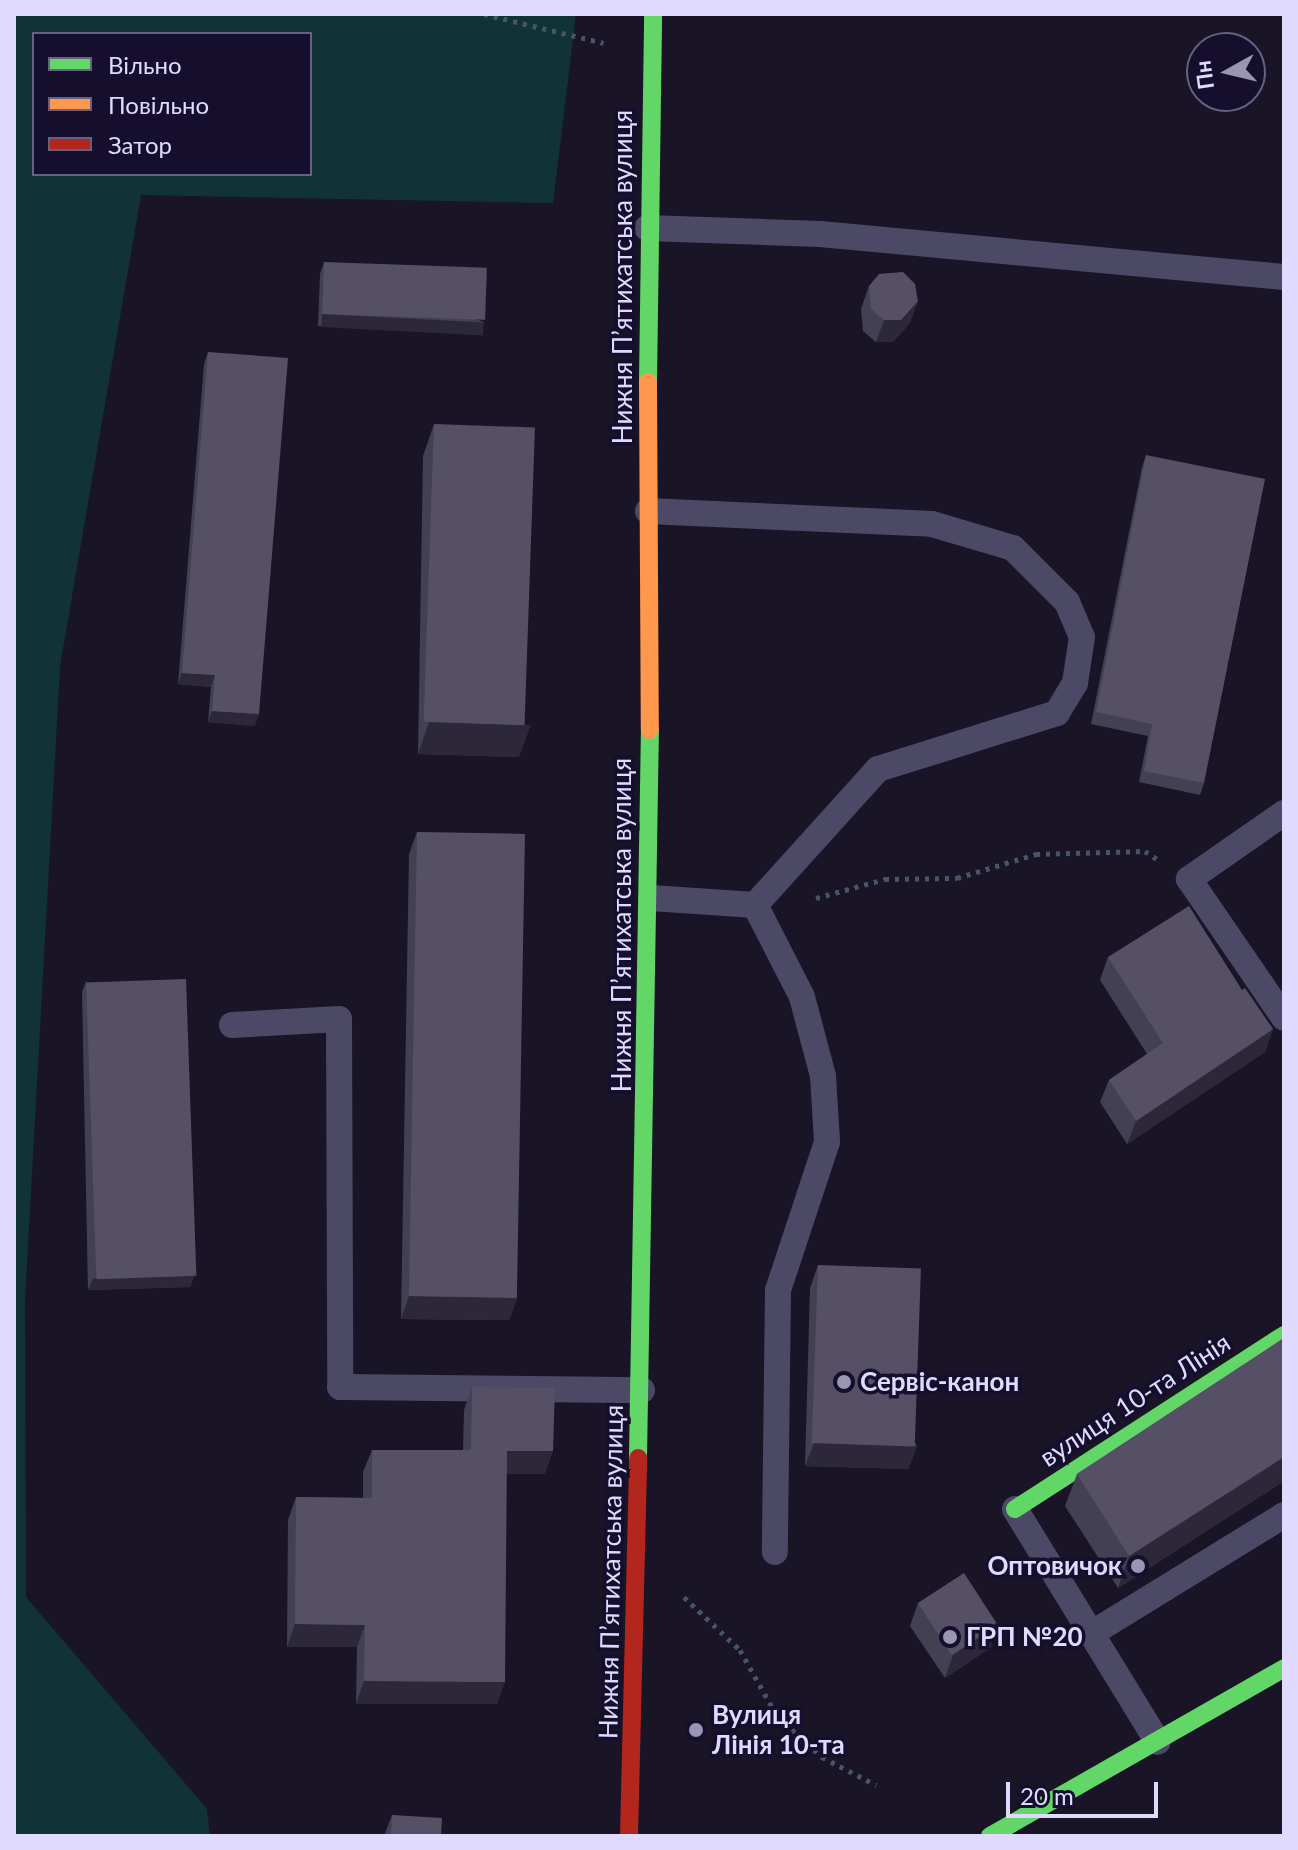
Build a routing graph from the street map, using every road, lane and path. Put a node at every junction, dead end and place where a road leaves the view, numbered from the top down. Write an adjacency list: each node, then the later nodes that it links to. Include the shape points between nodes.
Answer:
1 (484, 14): 3 (path)
2 (653, 14): 4 (street, Нижня Пʼятихатська вулиця)
3 (605, 43)
4 (647, 228): 5 (lane, via 820,234); 6 (street, Нижня Пʼятихатська вулиця)
5 (1284, 277)
6 (648, 511): 9 (street, Нижня Пʼятихатська вулиця); 10 (lane, via 932,524 1013,548 1067,602 1082,637 1075,683 1057,713 878,769)
7 (1284, 813): 8 (lane)
8 (1189, 879): 10 (path, via 1145,851 1036,854 957,878 885,879 822,897); 11 (lane)
9 (651, 898): 10 (lane); 14 (street, Нижня Пʼятихатська вулиця)
10 (755, 905): 17 (lane, via 802,997 823,1076 827,1142 778,1290)
11 (1284, 1018)
12 (232, 1025): 14 (lane, via 339,1019 340,1387)
13 (1284, 1335): 15 (street, вулиця 10-та Лінія)
14 (642, 1390): 18 (street, Нижня Пʼятихатська вулиця)
15 (1015, 1509): 19 (lane)
16 (1284, 1515): 19 (lane)
17 (775, 1552)
18 (639, 1568): 22 (path, via 700,1608 740,1650 777,1716 822,1757); 23 (street, Нижня Пʼятихатська вулиця)
19 (1094, 1632): 21 (lane)
20 (1284, 1668): 21 (street)
21 (1158, 1742): 24 (street)
22 (876, 1785)
23 (629, 1836)
24 (990, 1836)

